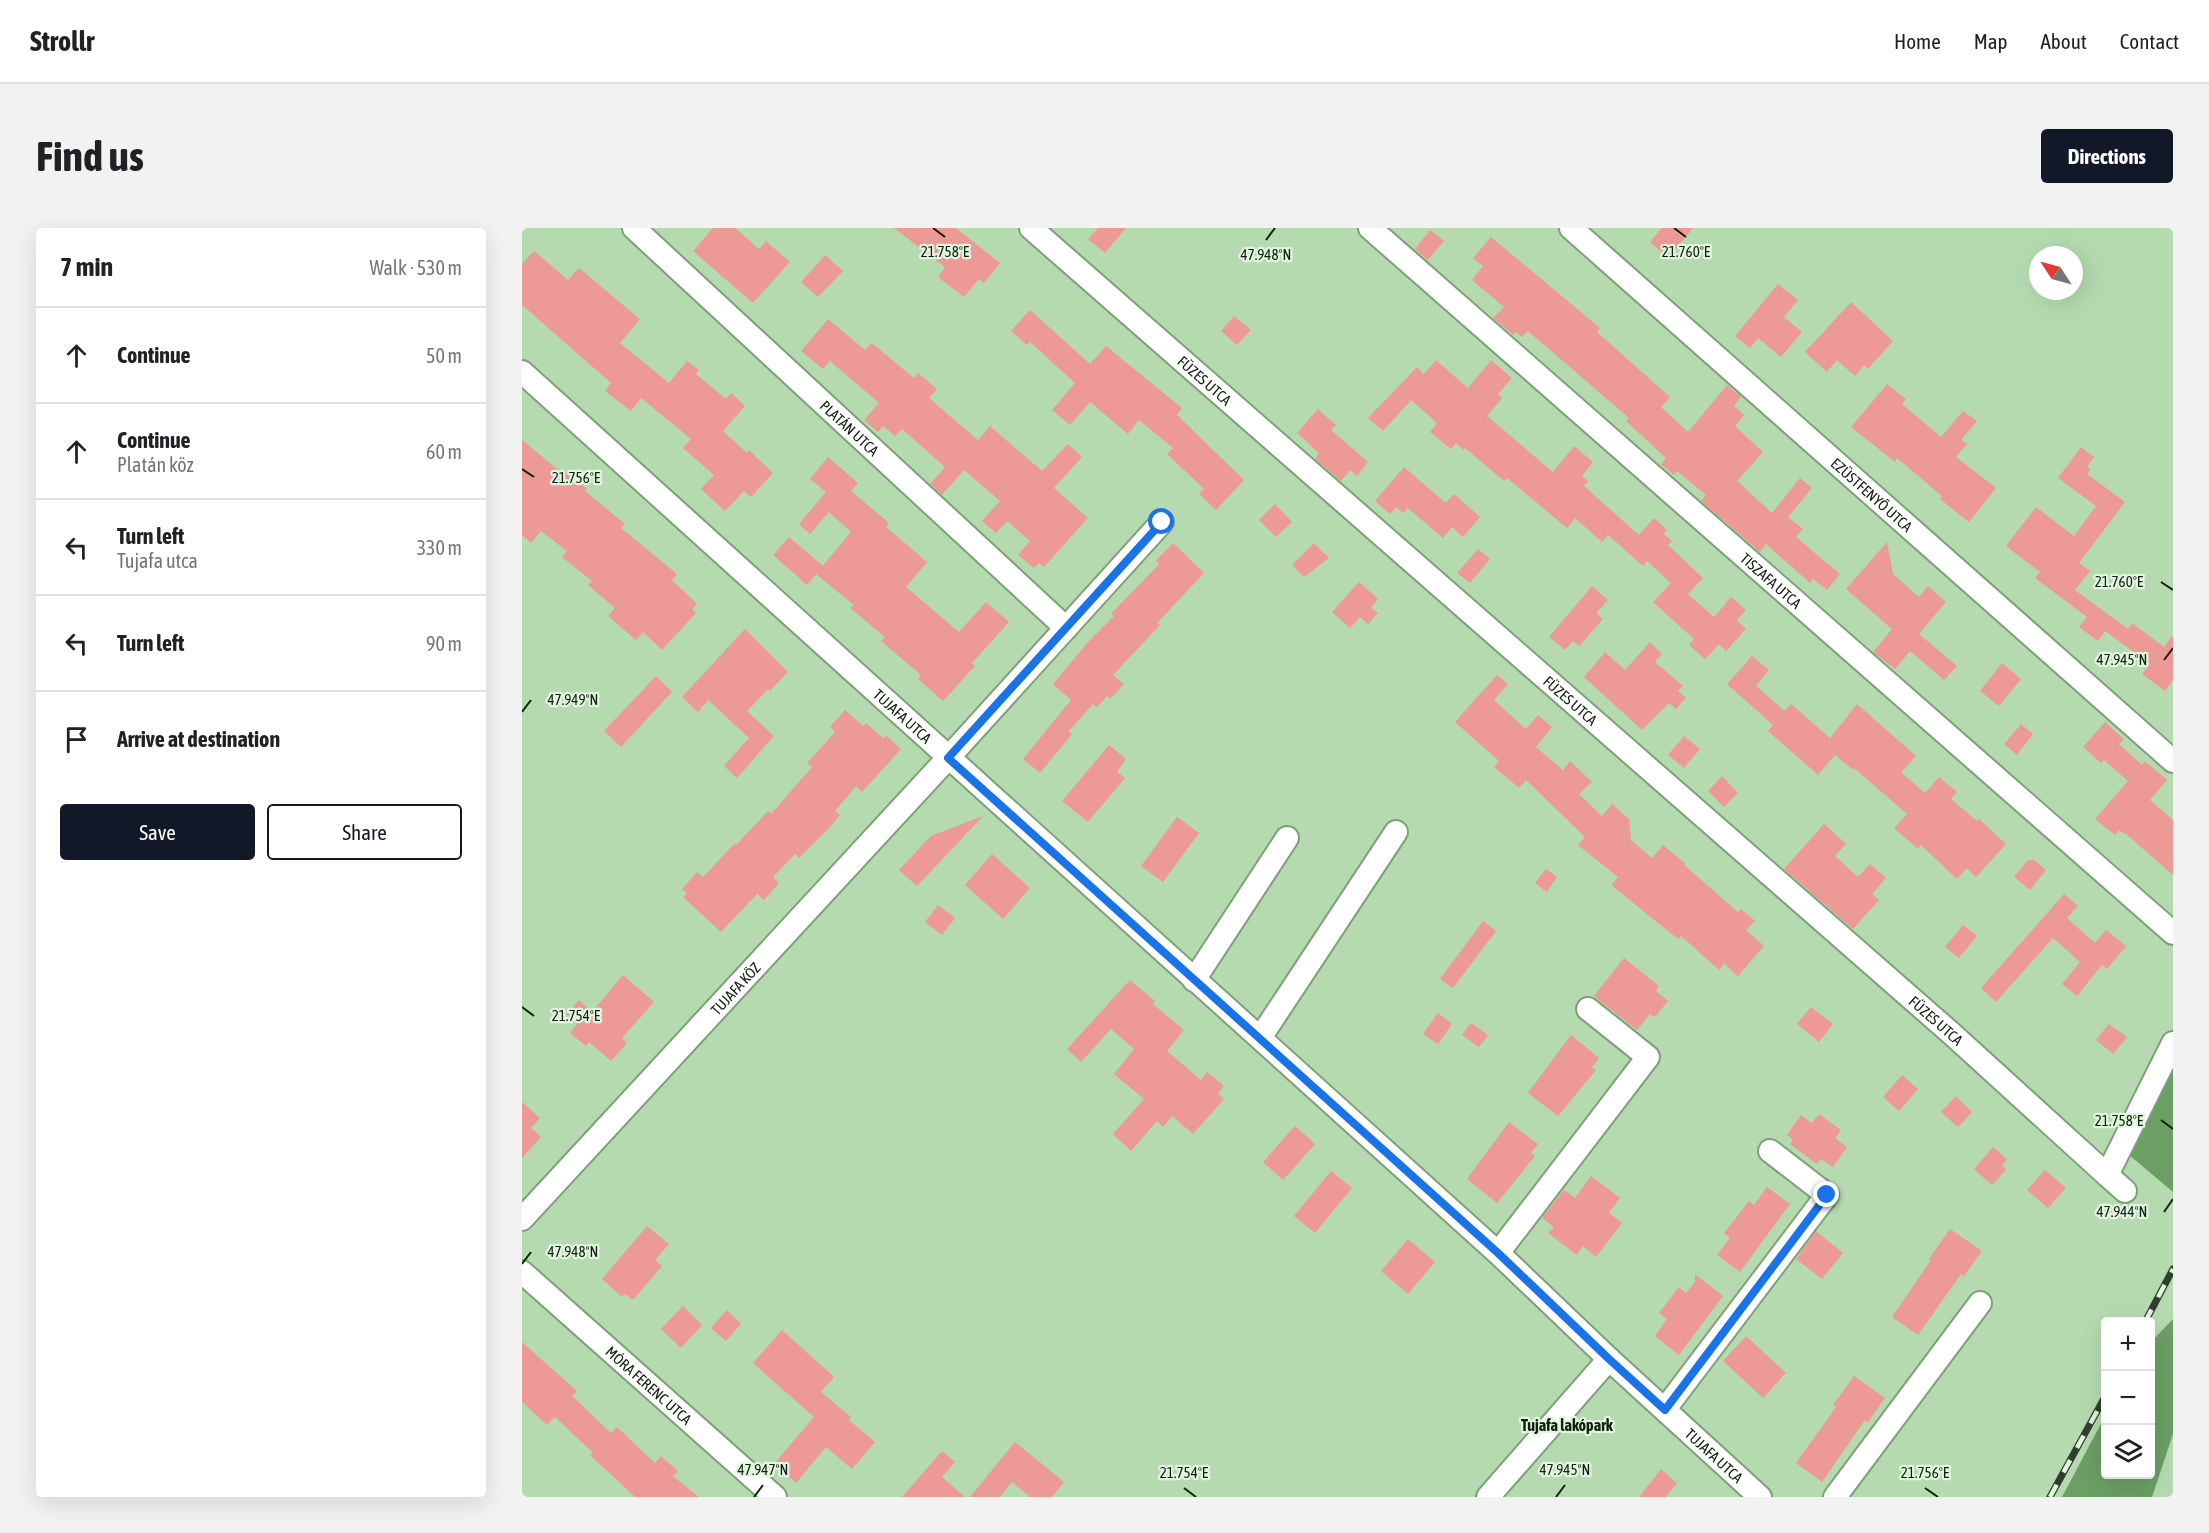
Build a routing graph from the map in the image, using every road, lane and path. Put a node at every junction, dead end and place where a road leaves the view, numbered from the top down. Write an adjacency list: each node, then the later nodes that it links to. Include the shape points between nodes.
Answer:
1 (634, 228): 7 (street, PLATÁN UTCA)
2 (1031, 228): 18 (street, FÜZES UTCA, via 1943,1026)
3 (1370, 228): 12 (street, TISZAFA UTCA)
4 (1571, 228): 9 (street, EZÜSTFENYŐ UTCA)
5 (522, 372): 8 (street, TUJAFA UTCA)
6 (1162, 522): 7 (street, TUJAFA KÖZ)
7 (1066, 628): 8 (street, TUJAFA KÖZ)
8 (948, 758): 13 (street, TUJAFA UTCA); 20 (street, TUJAFA KÖZ)
9 (2173, 762)
10 (1396, 832): 15 (street)
11 (1287, 838): 13 (street)
12 (2173, 933)
13 (1194, 980): 15 (street, TUJAFA UTCA)
14 (1588, 1010): 21 (street, via 1648,1057)
15 (1260, 1038): 21 (street, TUJAFA UTCA)
16 (2173, 1043): 18 (street)
17 (1770, 1151): 25 (street, via 1827,1195)
18 (2107, 1175): 19 (street, FÜZES UTCA)
19 (2125, 1191)
20 (522, 1220)
21 (1498, 1253): 24 (street, TUJAFA UTCA)
22 (522, 1272): 26 (street, MÓRA FERENC UTCA)
23 (1980, 1303): 29 (street)
24 (1609, 1359): 25 (street, TUJAFA UTCA); 27 (street)
25 (1665, 1410): 28 (street, TUJAFA UTCA)
26 (775, 1497)
27 (1488, 1497)
28 (1760, 1497)
29 (1835, 1497)

